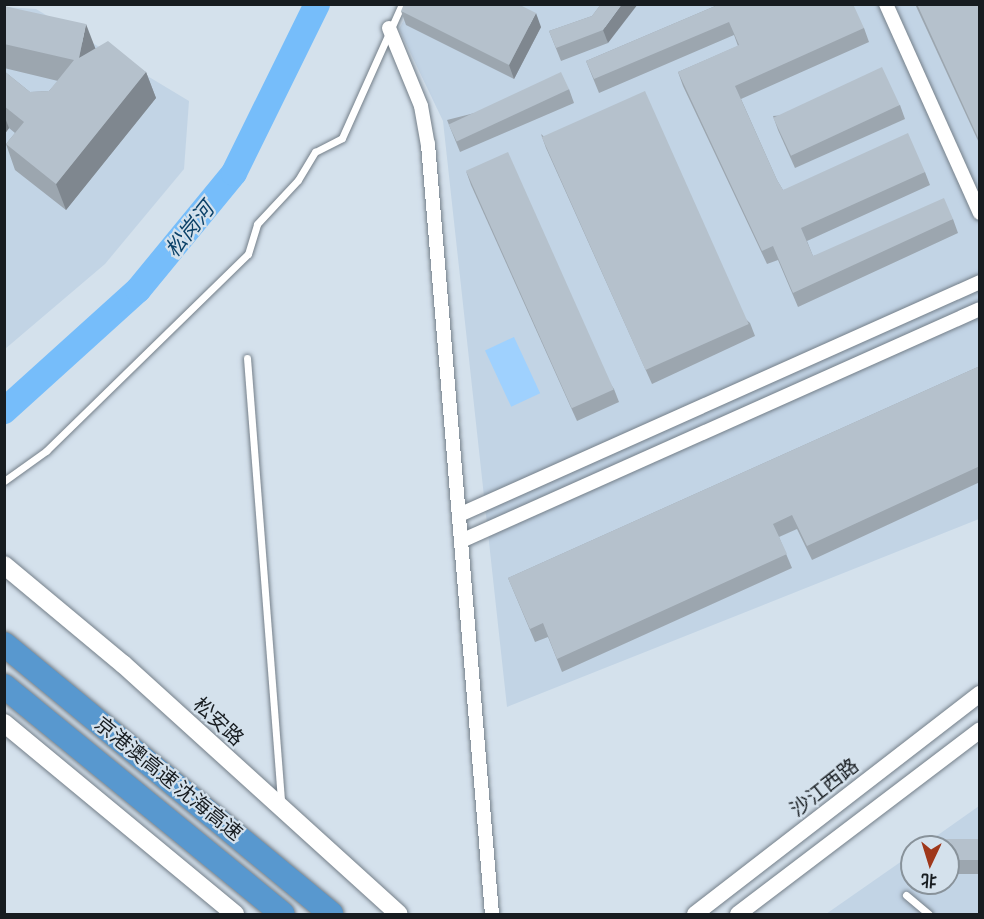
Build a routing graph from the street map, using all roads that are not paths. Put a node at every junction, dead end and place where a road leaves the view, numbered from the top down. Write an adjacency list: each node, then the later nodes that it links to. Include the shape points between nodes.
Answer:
1 (402, 4): 3 (lane)
2 (886, 4): 4 (street)
3 (389, 28): 8 (lane, via 342,138 315,152 298,180 257,224 248,254 46,451); 9 (street, via 421,106 428,144)
4 (980, 213)
5 (980, 282): 9 (street)
6 (980, 309): 10 (street)
7 (247, 358): 17 (lane)
8 (4, 481)
9 (459, 515): 10 (street)
10 (461, 542): 19 (street)
11 (8, 568): 17 (main road, 松安路)
12 (4, 644): 22 (highway, 京港澳高速 沈海高速)
13 (4, 686): 21 (highway, 京港澳高速 沈海高速)
14 (980, 694): 24 (street, 沙江西路)
15 (5, 724): 20 (main road)
16 (980, 730): 25 (street)
17 (281, 809): 23 (main road, 松安路)
18 (906, 895): 26 (lane)
19 (490, 911)
20 (235, 915)
21 (283, 915)
22 (331, 915)
23 (399, 915)
24 (695, 915)
25 (738, 915)
26 (929, 915)

